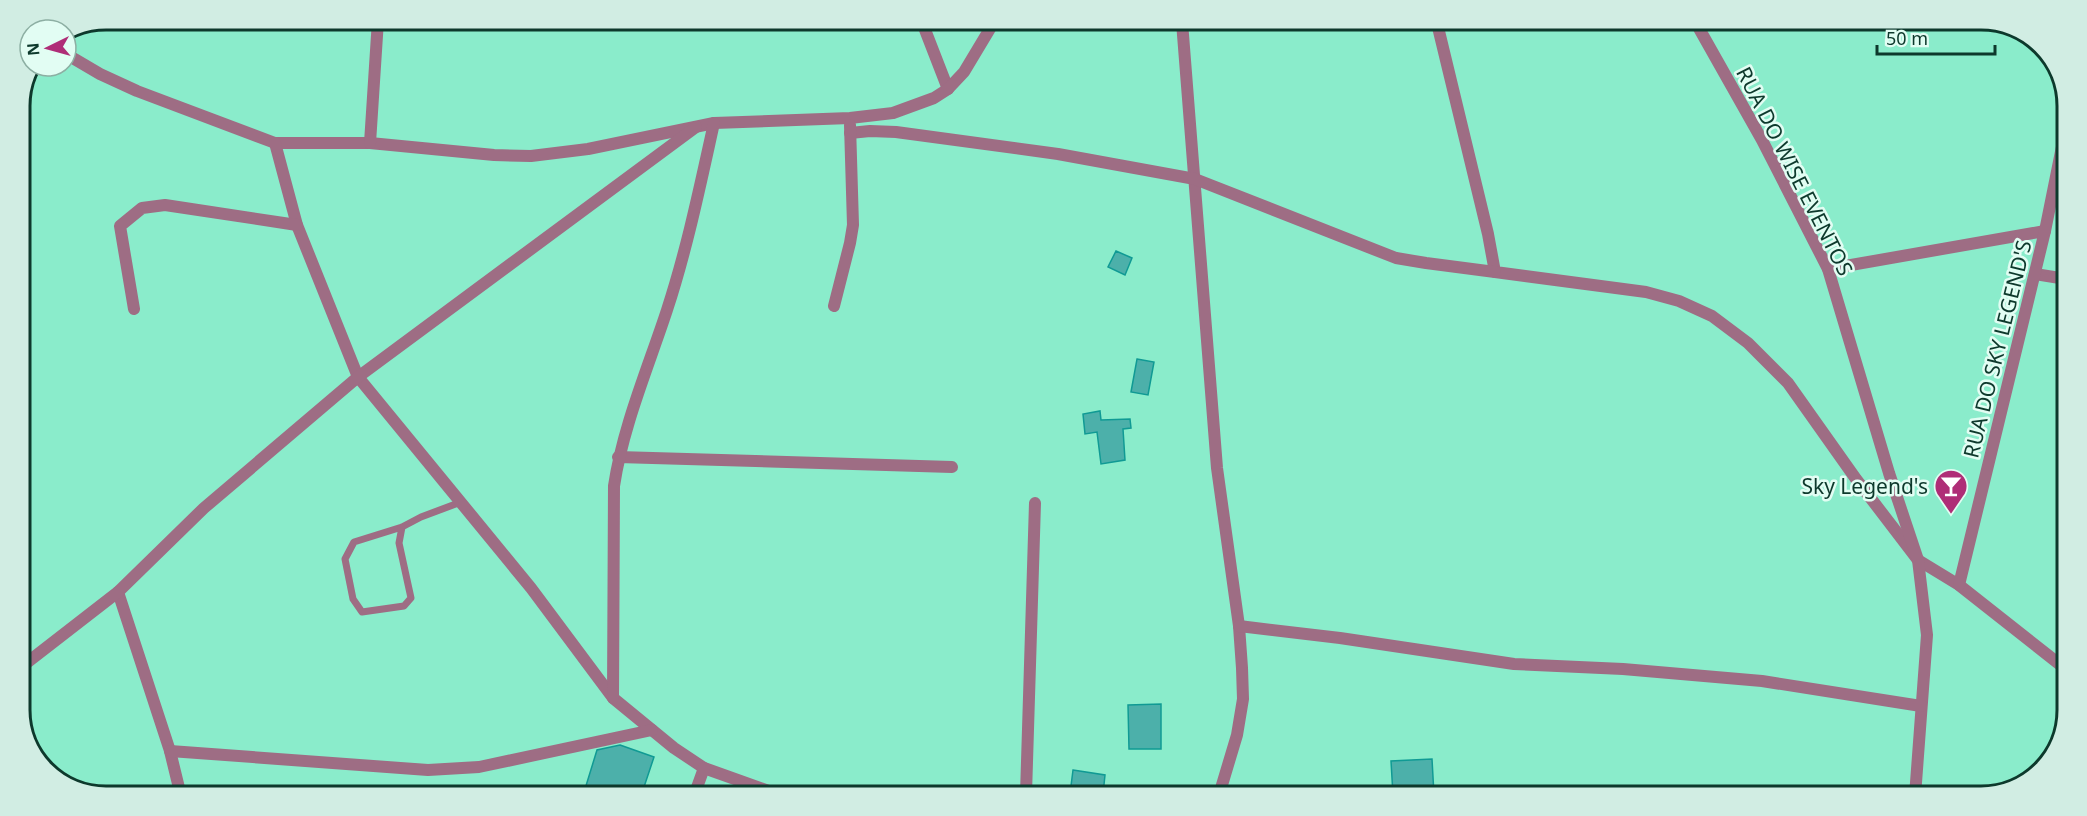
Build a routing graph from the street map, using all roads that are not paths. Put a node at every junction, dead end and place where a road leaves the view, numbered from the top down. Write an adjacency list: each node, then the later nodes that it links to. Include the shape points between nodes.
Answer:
1 (377, 30): 13 (street)
2 (925, 30): 8 (street)
3 (989, 30): 8 (street, via 964,72)
4 (1183, 30): 16 (street)
5 (1439, 30): 20 (street)
6 (1700, 30): 19 (street, RUA DO WISE EVENTOS)
7 (78, 61): 14 (street, via 137,91)
8 (948, 89): 9 (street, via 893,113)
9 (850, 118): 10 (street); 12 (street)
10 (714, 123): 11 (street); 26 (street, via 692,224)
11 (699, 125): 13 (street, via 588,149 531,156); 25 (street)
12 (850, 133): 16 (street, via 907,133 1058,154); 23 (street, via 852,234)
13 (370, 142): 14 (street)
14 (275, 143): 17 (street)
15 (2057, 172): 18 (street, RUA DO SKY LEGEND'S)
16 (1195, 179): 20 (street, via 1396,258); 34 (street, via 1217,468)
17 (297, 225): 24 (street, via 165,205 142,208 120,226); 25 (street)
18 (2045, 231): 19 (street); 21 (street, RUA DO SKY LEGEND'S)
19 (1828, 269): 31 (street, RUA DO WISE EVENTOS)
20 (1495, 272): 31 (street, via 1646,292 1712,316 1748,343 1788,383)
21 (2035, 274): 22 (street); 32 (street, RUA DO SKY LEGEND'S)
22 (2057, 278)
23 (834, 306)
24 (134, 309)
25 (358, 377): 28 (street); 33 (street, via 204,508)
26 (618, 457): 27 (street); 37 (street, via 614,486)
27 (952, 467)
28 (461, 502): 30 (lane); 37 (street)
29 (1035, 502): 45 (street)
30 (402, 527): 30 (lane, via 399,543 411,598 404,606 362,612 353,599 345,559 354,542)
31 (1918, 560): 32 (street); 38 (street, RUA DO WISE EVENTOS, via 1928,634)
32 (1959, 585): 36 (street)
33 (118, 591): 35 (street); 40 (street)
34 (1239, 626): 38 (street, via 1514,664 1762,681); 46 (street, via 1243,699 1237,735)
35 (30, 660)
36 (2057, 662)
37 (613, 698): 39 (street)
38 (1921, 706): 47 (street, RUA DO WISE EVENTOS)
39 (652, 730): 40 (street, via 479,766 428,770); 41 (street)
40 (170, 751): 42 (street)
41 (704, 768): 43 (street); 44 (street)
42 (179, 786)
43 (698, 786)
44 (755, 786)
45 (1026, 786)
46 (1221, 786)
47 (1916, 786)

